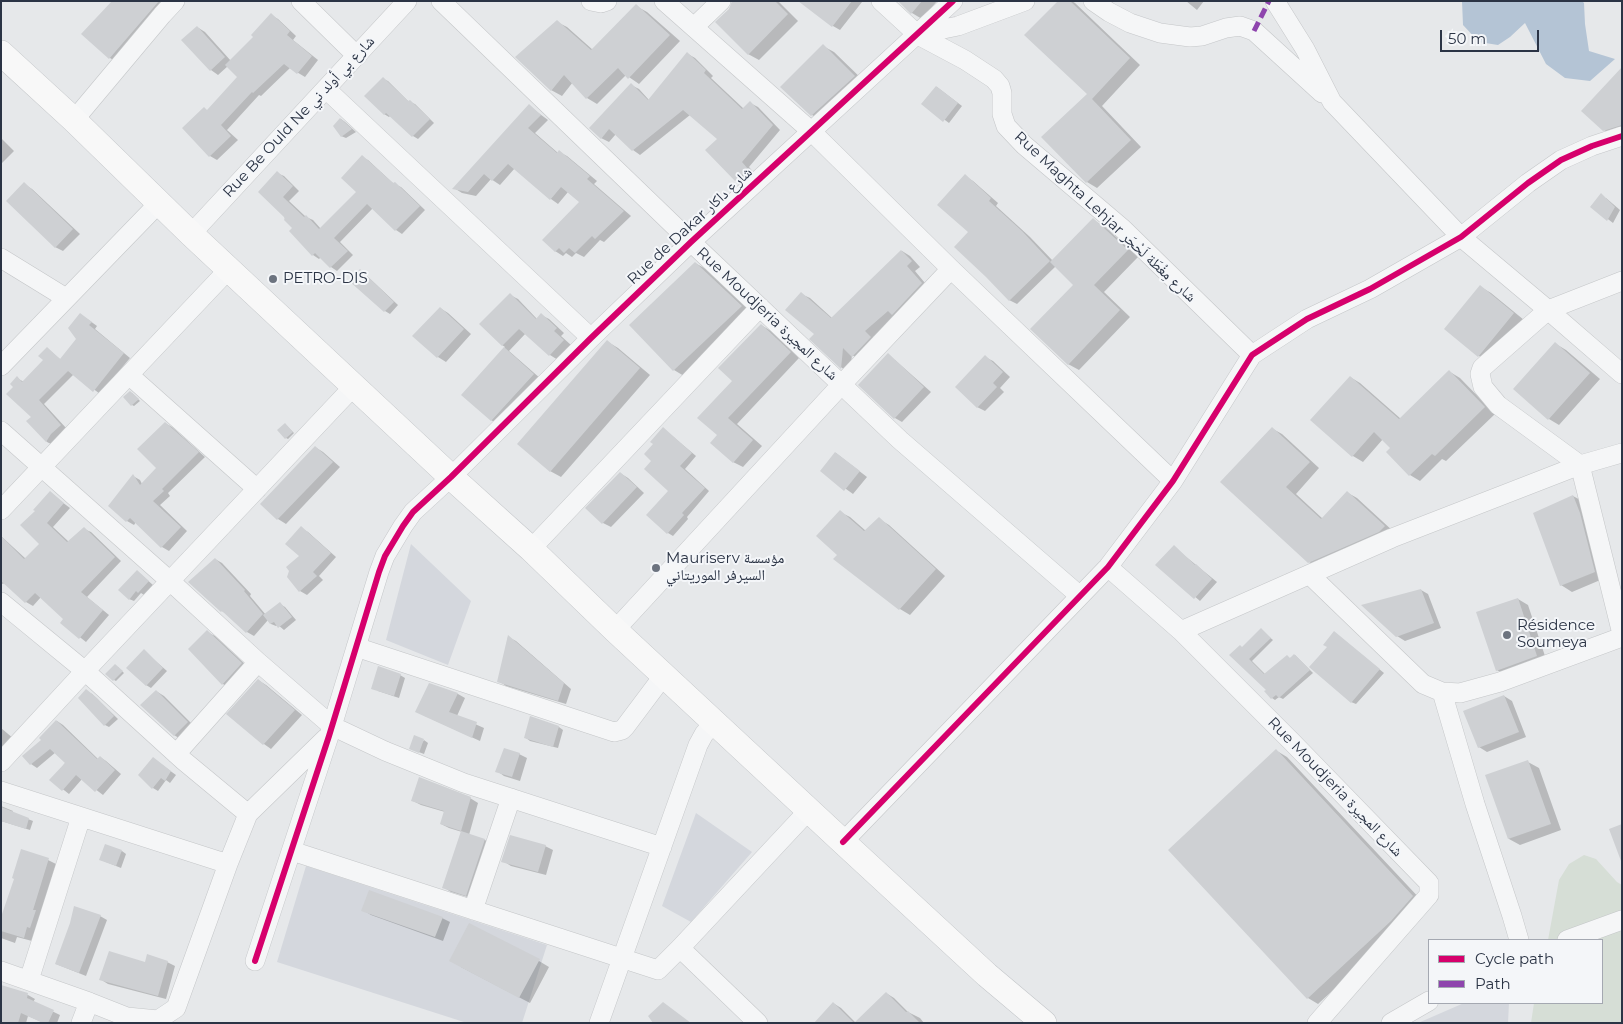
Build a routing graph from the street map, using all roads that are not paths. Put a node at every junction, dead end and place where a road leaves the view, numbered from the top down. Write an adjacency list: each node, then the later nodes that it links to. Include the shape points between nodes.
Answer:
1 (176, 1): 20 (street)
2 (302, 1): 17 (street)
3 (407, 1): 17 (street, Rue Be Ould Ne شارع بي أولد ني)
4 (441, 1): 26 (street, Rue Moudjeria شارع المجيرة)
5 (591, 1): 6 (street)
6 (607, 1)
7 (664, 1): 14 (street)
8 (721, 1): 14 (street)
9 (881, 1): 15 (street, Rue Maghta Lehjar شارع مِغْطَة لَحْجَر)
10 (954, 1): 15 (street, Rue de Dakar شارع داكار)
11 (1025, 1): 15 (street, via 958,26)
12 (1093, 1): 19 (street, via 1130,23 1180,37 1202,36 1240,26 1254,31)
13 (1275, 1): 19 (street, via 1305,49)
14 (694, 27): 21 (street)
15 (918, 35): 21 (street, Rue de Dakar شارع داكار); 35 (street, Rue Maghta Lehjar شارع مِغْطَة لَحْجَر, via 994,79 1002,93 1002,114 1006,126 1123,229)
16 (1, 53): 20 (main road)
17 (357, 56): 18 (street, Rue Be Ould Ne شارع بي أولد ني)
18 (326, 89): 24 (street, Rue Be Ould Ne شارع بي أولد ني); 34 (street)
19 (1332, 102): 25 (street)
20 (74, 120): 23 (main road)
21 (811, 131): 26 (street, Rue de Dakar شارع داكار); 29 (street)
22 (1622, 136): 25 (street, via 1561,160)
23 (159, 203): 24 (main road); 31 (street)
24 (191, 234): 28 (main road)
25 (1461, 237): 33 (street); 35 (street, via 1370,289 1307,319)
26 (691, 242): 32 (street, Rue Moudjeria شارع المجيرة); 34 (street, Rue de Dakar شارع داكار)
27 (1, 258): 31 (street)
28 (229, 269): 38 (street); 40 (main road)
29 (951, 269): 39 (street); 46 (street)
30 (1622, 281): 33 (street)
31 (66, 298): 36 (street)
32 (760, 307): 39 (street, Rue Moudjeria شارع المجيرة); 49 (street)
33 (1548, 310): 37 (street); 43 (street, via 1482,368 1481,380 1498,405)
34 (591, 338): 45 (street, Rue de Dakar شارع داكار)
35 (1252, 355): 46 (street)
36 (1, 366)
37 (1622, 374)
38 (129, 375): 44 (street); 47 (street)
39 (842, 384): 53 (street, Rue Moudjeria شارع المجيرة, via 900,440); 55 (street)
40 (354, 386): 45 (main road); 47 (street)
41 (1, 431): 44 (street)
42 (1622, 453): 43 (street)
43 (1580, 465): 51 (street, via 1392,538); 57 (street)
44 (42, 468): 48 (street); 52 (street)
45 (451, 477): 49 (main road); 58 (street, Rue de Dakar شارع داكار, via 414,512 393,540 379,572)
46 (1173, 481): 50 (street)
47 (257, 489): 52 (street)
48 (1, 510)
49 (532, 549): 55 (main road)
50 (1108, 566): 53 (street); 56 (street, Rue Moudjeria شارع المجيرة)
51 (1310, 574): 56 (street); 62 (street, via 1423,684)
52 (170, 581): 59 (street); 60 (street)
53 (1080, 596): 72 (street)
54 (1, 602): 60 (street)
55 (615, 630): 61 (main road)
56 (1181, 631): 91 (street, Rue Moudjeria شارع المجيرة, via 1429,883 1429,895)
57 (1622, 635): 62 (street, via 1500,682 1460,693)
58 (356, 647): 61 (street, via 614,732 625,727); 64 (street, Rue de Dakar شارع داكار)
59 (258, 662): 64 (street); 65 (street)
60 (85, 671): 65 (street); 66 (street)
61 (664, 675): 63 (main road)
62 (1442, 692): 78 (street, via 1474,804)
63 (715, 722): 69 (main road); 73 (street, via 698,745)
64 (330, 731): 68 (street); 70 (street); 74 (street, Rue de Dakar شارع داكار)
65 (176, 754): 70 (street)
66 (1, 762)
67 (1, 792): 71 (street)
68 (511, 798): 73 (street); 76 (street)
69 (809, 810): 72 (main road); 80 (street)
70 (248, 814): 75 (street)
71 (81, 817): 75 (street); 84 (street)
72 (842, 842): 90 (main road)
73 (662, 847): 81 (street)
74 (292, 851): 76 (street); 82 (street, Rue de Dakar شارع داكار)
75 (228, 864): 85 (street, via 176,1008 158,1020 127,1017)
76 (474, 910): 81 (street)
77 (1622, 920): 79 (street)
78 (1519, 939)
79 (1570, 939)
80 (680, 948): 81 (street, via 658,970); 89 (street)
81 (622, 958): 88 (street)
82 (256, 961)
83 (1, 971): 84 (street)
84 (29, 980): 85 (street)
85 (89, 1002): 87 (street)
86 (1428, 1002): 92 (street)
87 (81, 1023)
88 (599, 1023)
89 (758, 1023)
90 (1044, 1023)
91 (1317, 1023)
92 (1391, 1023)

